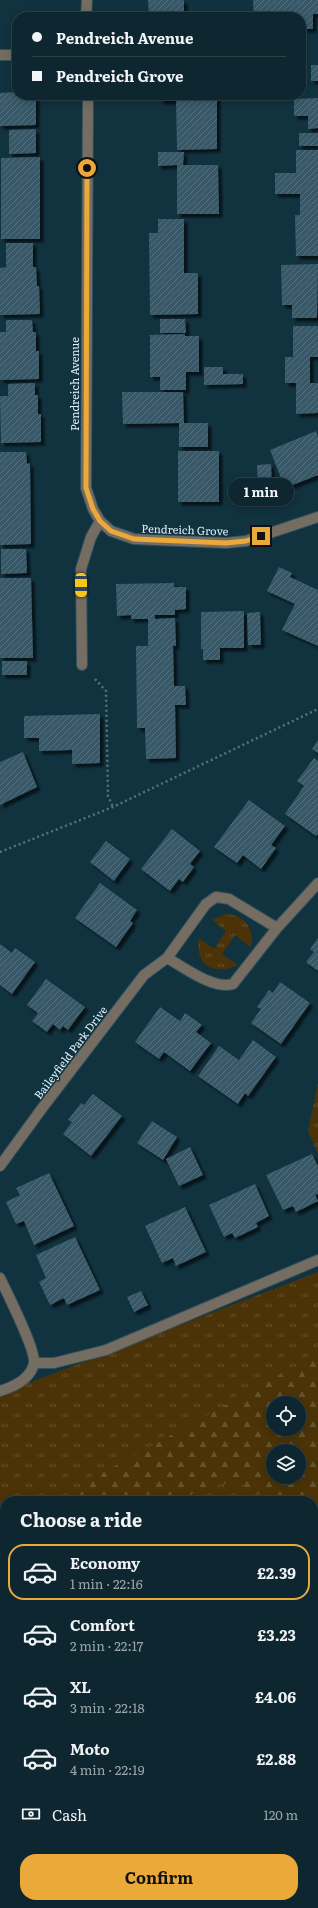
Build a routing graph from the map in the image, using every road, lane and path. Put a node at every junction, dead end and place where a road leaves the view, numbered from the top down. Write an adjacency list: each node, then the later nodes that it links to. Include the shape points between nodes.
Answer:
1 (87, 0): 2 (street)
2 (86, 12)
3 (0, 55): 4 (street)
4 (12, 56)
5 (88, 100): 7 (street, Pendreich Avenue, via 86,488)
6 (318, 517): 7 (street, Pendreich Grove, via 246,541 226,543 134,539 111,531)
7 (100, 521): 8 (street, via 91,537 81,569)
8 (82, 665): 10 (path, via 106,691 108,796)
9 (318, 709): 10 (path)
10 (113, 807): 11 (path)
11 (0, 852)
12 (318, 883): 13 (street)
13 (277, 928): 14 (street, via 233,984 215,984); 14 (street, Baileyfield Park Drive, via 229,899 216,897 206,904)
14 (167, 958): 15 (street, Baileyfield Park Drive, via 144,975)
15 (0, 1166)
16 (318, 1260): 18 (street, via 106,1350 54,1363)
17 (0, 1278): 18 (street, via 31,1350)
18 (34, 1363): 19 (street, via 26,1378)
19 (0, 1392)

